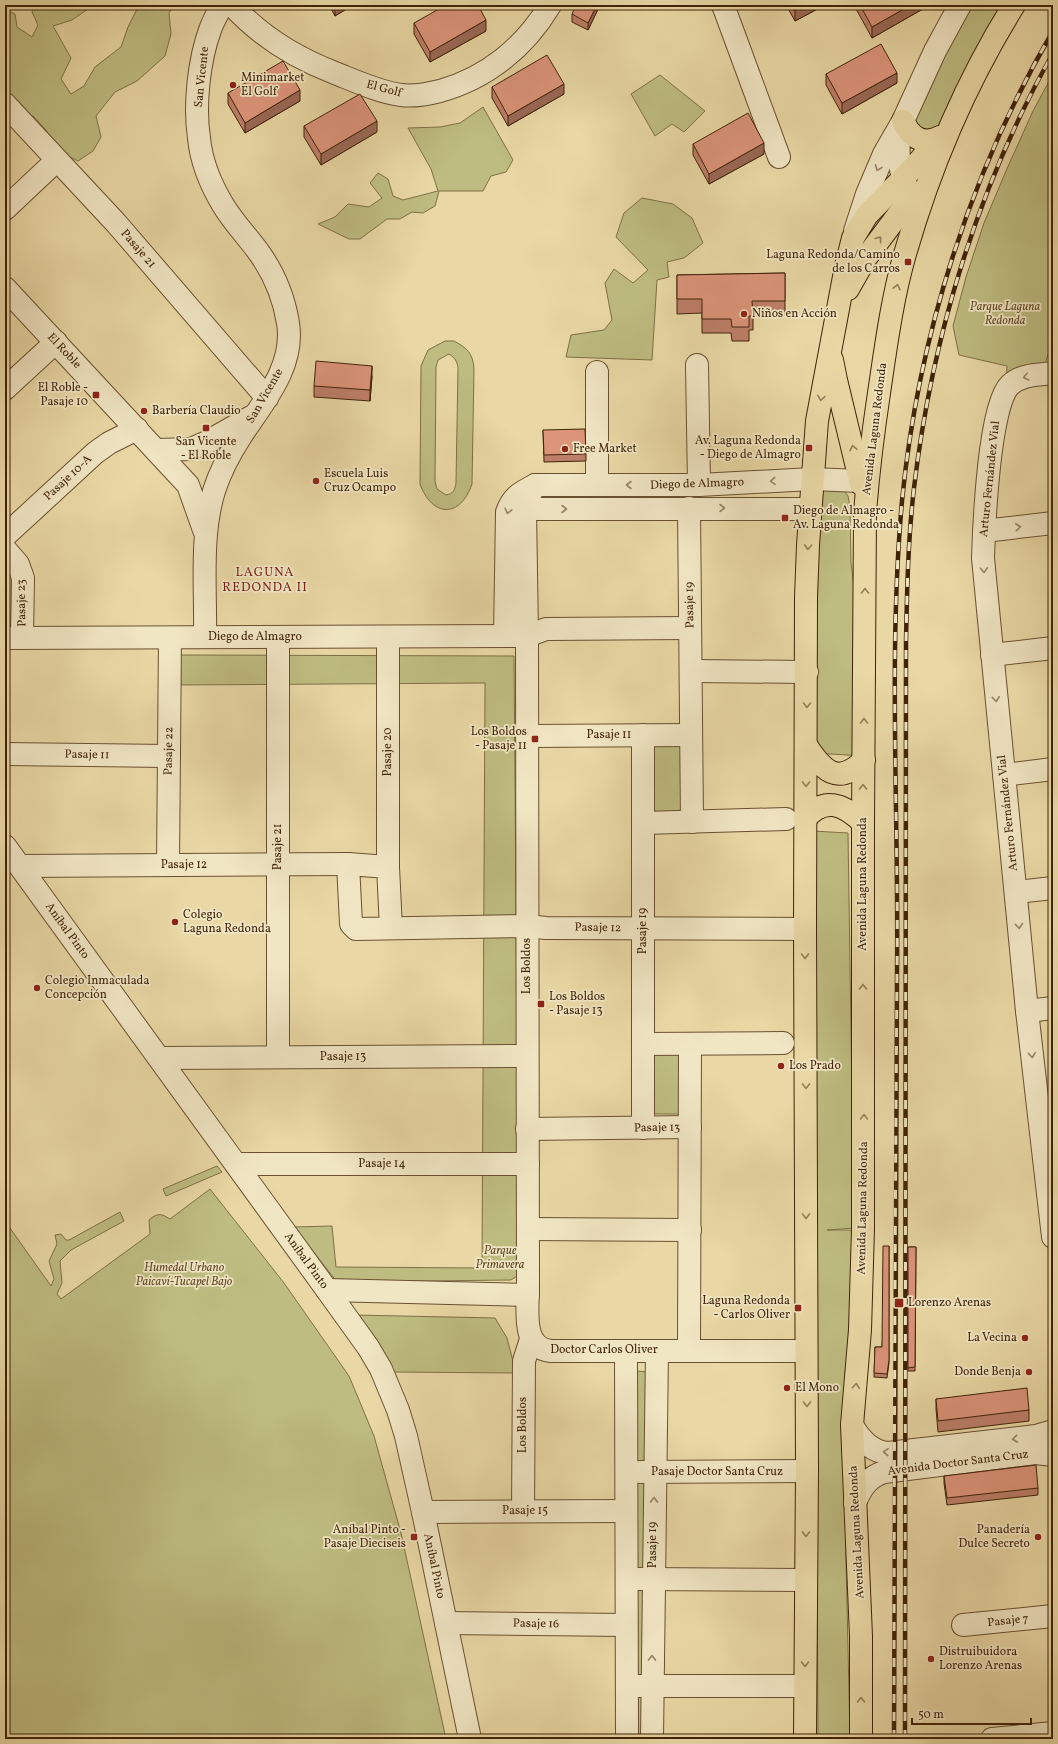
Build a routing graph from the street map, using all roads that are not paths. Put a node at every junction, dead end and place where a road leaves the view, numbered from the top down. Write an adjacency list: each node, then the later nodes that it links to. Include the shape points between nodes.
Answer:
1 (222, 5): 24 (street, San Vicente, via 210,28 201,66 198,138 206,170 222,204 260,254 278,287 288,324 289,342 285,360)
2 (232, 5): 3 (street, El Golf, via 247,21 276,44 300,57 352,80 401,95 432,93 453,87 492,68 538,24)
3 (550, 5)
4 (723, 5): 11 (street)
5 (960, 5): 9 (street, via 935,51)
6 (1014, 5): 8 (main road, via 985,55)
7 (5, 104): 12 (street, Pasaje 21)
8 (954, 118): 10 (main road); 35 (main road, Avenida Laguna Redonda, one-way to 8, via 873,435 894,302 922,198)
9 (903, 121): 10 (main road, via 910,134 917,139 928,141); 13 (street, via 897,150); 15 (street, one-way to 15, via 884,154 867,194)
10 (938, 138): 13 (main road)
11 (779, 157)
12 (57, 160): 14 (street); 24 (street, Pasaje 21, via 116,223)
13 (904, 177): 15 (main road, via 867,215); 17 (main road, one-way to 13, via 858,270 906,202 908,187)
14 (5, 209)
15 (853, 238): 17 (main road)
16 (5, 288): 18 (street, El Roble)
17 (839, 309): 19 (main road)
18 (56, 342): 23 (street); 25 (street, El Roble)
19 (831, 346): 27 (main road, one-way to 27, via 817,421); 28 (main road, one-way to 19, via 836,380)
20 (696, 365): 31 (street)
21 (597, 372): 30 (street)
22 (1053, 373): 37 (street, Arturo Fernández Vial, one-way to 37, via 1022,377 1004,391 996,416)
23 (5, 389)
24 (261, 407): 26 (street, via 208,442 191,449); 39 (street, San Vicente, via 234,447 219,476 210,504)
25 (137, 430): 26 (street, El Roble); 38 (street, Pasaje 10-A, via 109,443 95,453)
26 (156, 450): 39 (street, El Roble, via 188,485)
27 (812, 479): 28 (street, Diego de Almagro); 31 (street, Diego de Almagro, one-way to 31); 34 (main road)
28 (860, 481): 35 (main road)
29 (535, 485): 30 (street, Diego de Almagro); 33 (street); 42 (street, Diego de Almagro, one-way to 42, via 520,492 507,512)
30 (597, 485): 31 (street, Diego de Almagro, one-way to 30)
31 (699, 485)
32 (689, 508): 33 (street, Diego de Almagro, one-way to 32); 34 (street, Diego de Almagro, one-way to 34); 41 (street, Pasaje 19)
33 (525, 509): 43 (street)
34 (810, 509): 52 (main road, one-way to 52)
35 (865, 513): 59 (main road, Avenida Laguna Redonda, one-way to 35)
36 (1053, 523): 37 (street, one-way to 36)
37 (984, 531): 50 (street, Arturo Fernández Vial, one-way to 50, via 984,574)
38 (5, 536)
39 (206, 539): 44 (street, San Vicente)
40 (5, 549): 47 (street, Pasaje 23, via 18,564 23,578)
41 (690, 628): 43 (street, via 546,629); 51 (street, Pasaje 19)
42 (505, 636): 43 (street, Diego de Almagro); 46 (street, Diego de Almagro)
43 (527, 636): 55 (street, Los Boldos)
44 (205, 637): 45 (street, Diego de Almagro); 48 (street, Diego de Almagro)
45 (278, 637): 46 (street, Diego de Almagro); 67 (street, Pasaje 21)
46 (388, 637): 71 (street, Pasaje 20)
47 (14, 638): 48 (street, Diego de Almagro)
48 (170, 638): 58 (street, Pasaje 22)
49 (1053, 648): 50 (street)
50 (992, 655): 61 (street, Arturo Fernández Vial, one-way to 61)
51 (691, 671): 52 (street); 54 (street, Pasaje 19)
52 (807, 672): 56 (main road, one-way to 56)
53 (643, 735): 54 (street, Pasaje 11); 55 (street, Pasaje 11); 64 (street, Pasaje 19)
54 (691, 735): 63 (street, Pasaje 19)
55 (527, 736): 74 (street, Los Boldos)
56 (806, 745): 59 (main road, via 820,766 834,773 850,771); 62 (main road, one-way to 62)
57 (5, 754): 58 (street, Pasaje 11)
58 (169, 756): 69 (street, Pasaje 22)
59 (864, 760): 65 (main road, Avenida Laguna Redonda, one-way to 59)
60 (1053, 769): 61 (street)
61 (1004, 774): 73 (street, Arturo Fernández Vial)
62 (795, 819): 63 (street); 65 (main road, via 829,805 844,808); 77 (main road)
63 (692, 822): 64 (street)
64 (643, 823): 76 (street, Pasaje 19)
65 (863, 823): 102 (main road, Avenida Laguna Redonda, one-way to 65, via 860,1336 863,1229)
66 (5, 846): 70 (street, Aníbal Pinto)
67 (278, 864): 68 (street, Pasaje 12); 69 (street, Pasaje 12); 85 (street, Pasaje 21)
68 (348, 864): 71 (street, Pasaje 12); 75 (street, Pasaje 12, via 351,924 356,929)
69 (168, 865): 70 (street, Pasaje 12)
70 (20, 866): 84 (street, Aníbal Pinto)
71 (388, 867): 75 (street)
72 (1053, 888): 73 (street)
73 (1016, 892): 79 (street, Arturo Fernández Vial, one-way to 79)
74 (527, 926): 75 (street, Pasaje 12); 76 (street, Pasaje 12); 83 (street, Los Boldos)
75 (391, 928)
76 (643, 929): 77 (street, Pasaje 12); 81 (street, Pasaje 19)
77 (804, 929): 101 (main road, one-way to 101)
78 (1053, 1008): 79 (street)
79 (1027, 1011): 89 (street, Arturo Fernández Vial, one-way to 89)
80 (783, 1043): 82 (street)
81 (643, 1044): 82 (street); 87 (street, Pasaje 19)
82 (690, 1044): 86 (street)
83 (527, 1056): 85 (street, Pasaje 13); 88 (street, Los Boldos)
84 (160, 1058): 85 (street, Pasaje 13); 90 (street, Aníbal Pinto)
85 (278, 1058)
86 (690, 1127): 87 (street, Pasaje 13); 93 (street)
87 (644, 1128): 88 (street, Pasaje 13)
88 (527, 1129): 91 (street, Los Boldos)
89 (1047, 1129): 94 (street, Arturo Fernández Vial)
90 (236, 1164): 91 (street, Pasaje 14); 95 (street, Aníbal Pinto)
91 (528, 1164): 92 (street, Los Boldos)
92 (528, 1228): 93 (street); 96 (street, Los Boldos)
93 (690, 1230): 98 (street)
94 (1053, 1236)
95 (327, 1290): 96 (street); 111 (street, Aníbal Pinto, via 382,1369 406,1436)
96 (528, 1295): 97 (street)
97 (531, 1339): 99 (street, Doctor Carlos Oliver, via 539,1348 545,1350); 109 (street, Los Boldos, via 524,1361)
98 (689, 1350): 100 (street, Doctor Carlos Oliver); 101 (street, Doctor Carlos Oliver)
99 (626, 1351): 100 (street, Doctor Carlos Oliver); 105 (street)
100 (657, 1351): 107 (street, Pasaje 19)
101 (806, 1351): 106 (main road, one-way to 106)
102 (852, 1425): 103 (street, Avenida Doctor Santa Cruz, one-way to 102, via 1036,1436 882,1453 870,1447); 108 (main road, Avenida Laguna Redonda)
103 (1053, 1431)
104 (1053, 1455): 108 (street, Avenida Doctor Santa Cruz, via 1036,1453 884,1472 877,1474 865,1484)
105 (626, 1471): 107 (street, Pasaje Doctor Santa Cruz); 110 (street)
106 (807, 1472): 107 (street, Pasaje Doctor Santa Cruz); 114 (main road, one-way to 114)
107 (654, 1473): 113 (street, Pasaje 19, one-way to 107)
108 (855, 1504): 127 (main road, Avenida Laguna Redonda, one-way to 108, via 861,1636)
109 (523, 1511): 110 (street, Pasaje 15); 111 (street, Pasaje 15)
110 (626, 1511): 112 (street)
111 (423, 1512): 116 (street, Aníbal Pinto)
112 (627, 1578): 113 (street); 117 (street)
113 (653, 1580): 114 (street); 120 (street, Pasaje 19, one-way to 113)
114 (805, 1580): 121 (main road, one-way to 121)
115 (1053, 1616): 118 (street, Pasaje 7)
116 (446, 1623): 117 (street, Pasaje 16); 123 (street, Aníbal Pinto)
117 (626, 1625): 119 (street)
118 (963, 1625)
119 (627, 1685): 120 (street); 124 (street)
120 (652, 1686): 121 (street); 125 (street, Pasaje 19)
121 (805, 1686): 126 (main road)
122 (1053, 1733): 128 (street)
123 (470, 1739)
124 (627, 1739)
125 (652, 1739)
126 (805, 1739)
127 (861, 1739)
128 (992, 1739)

